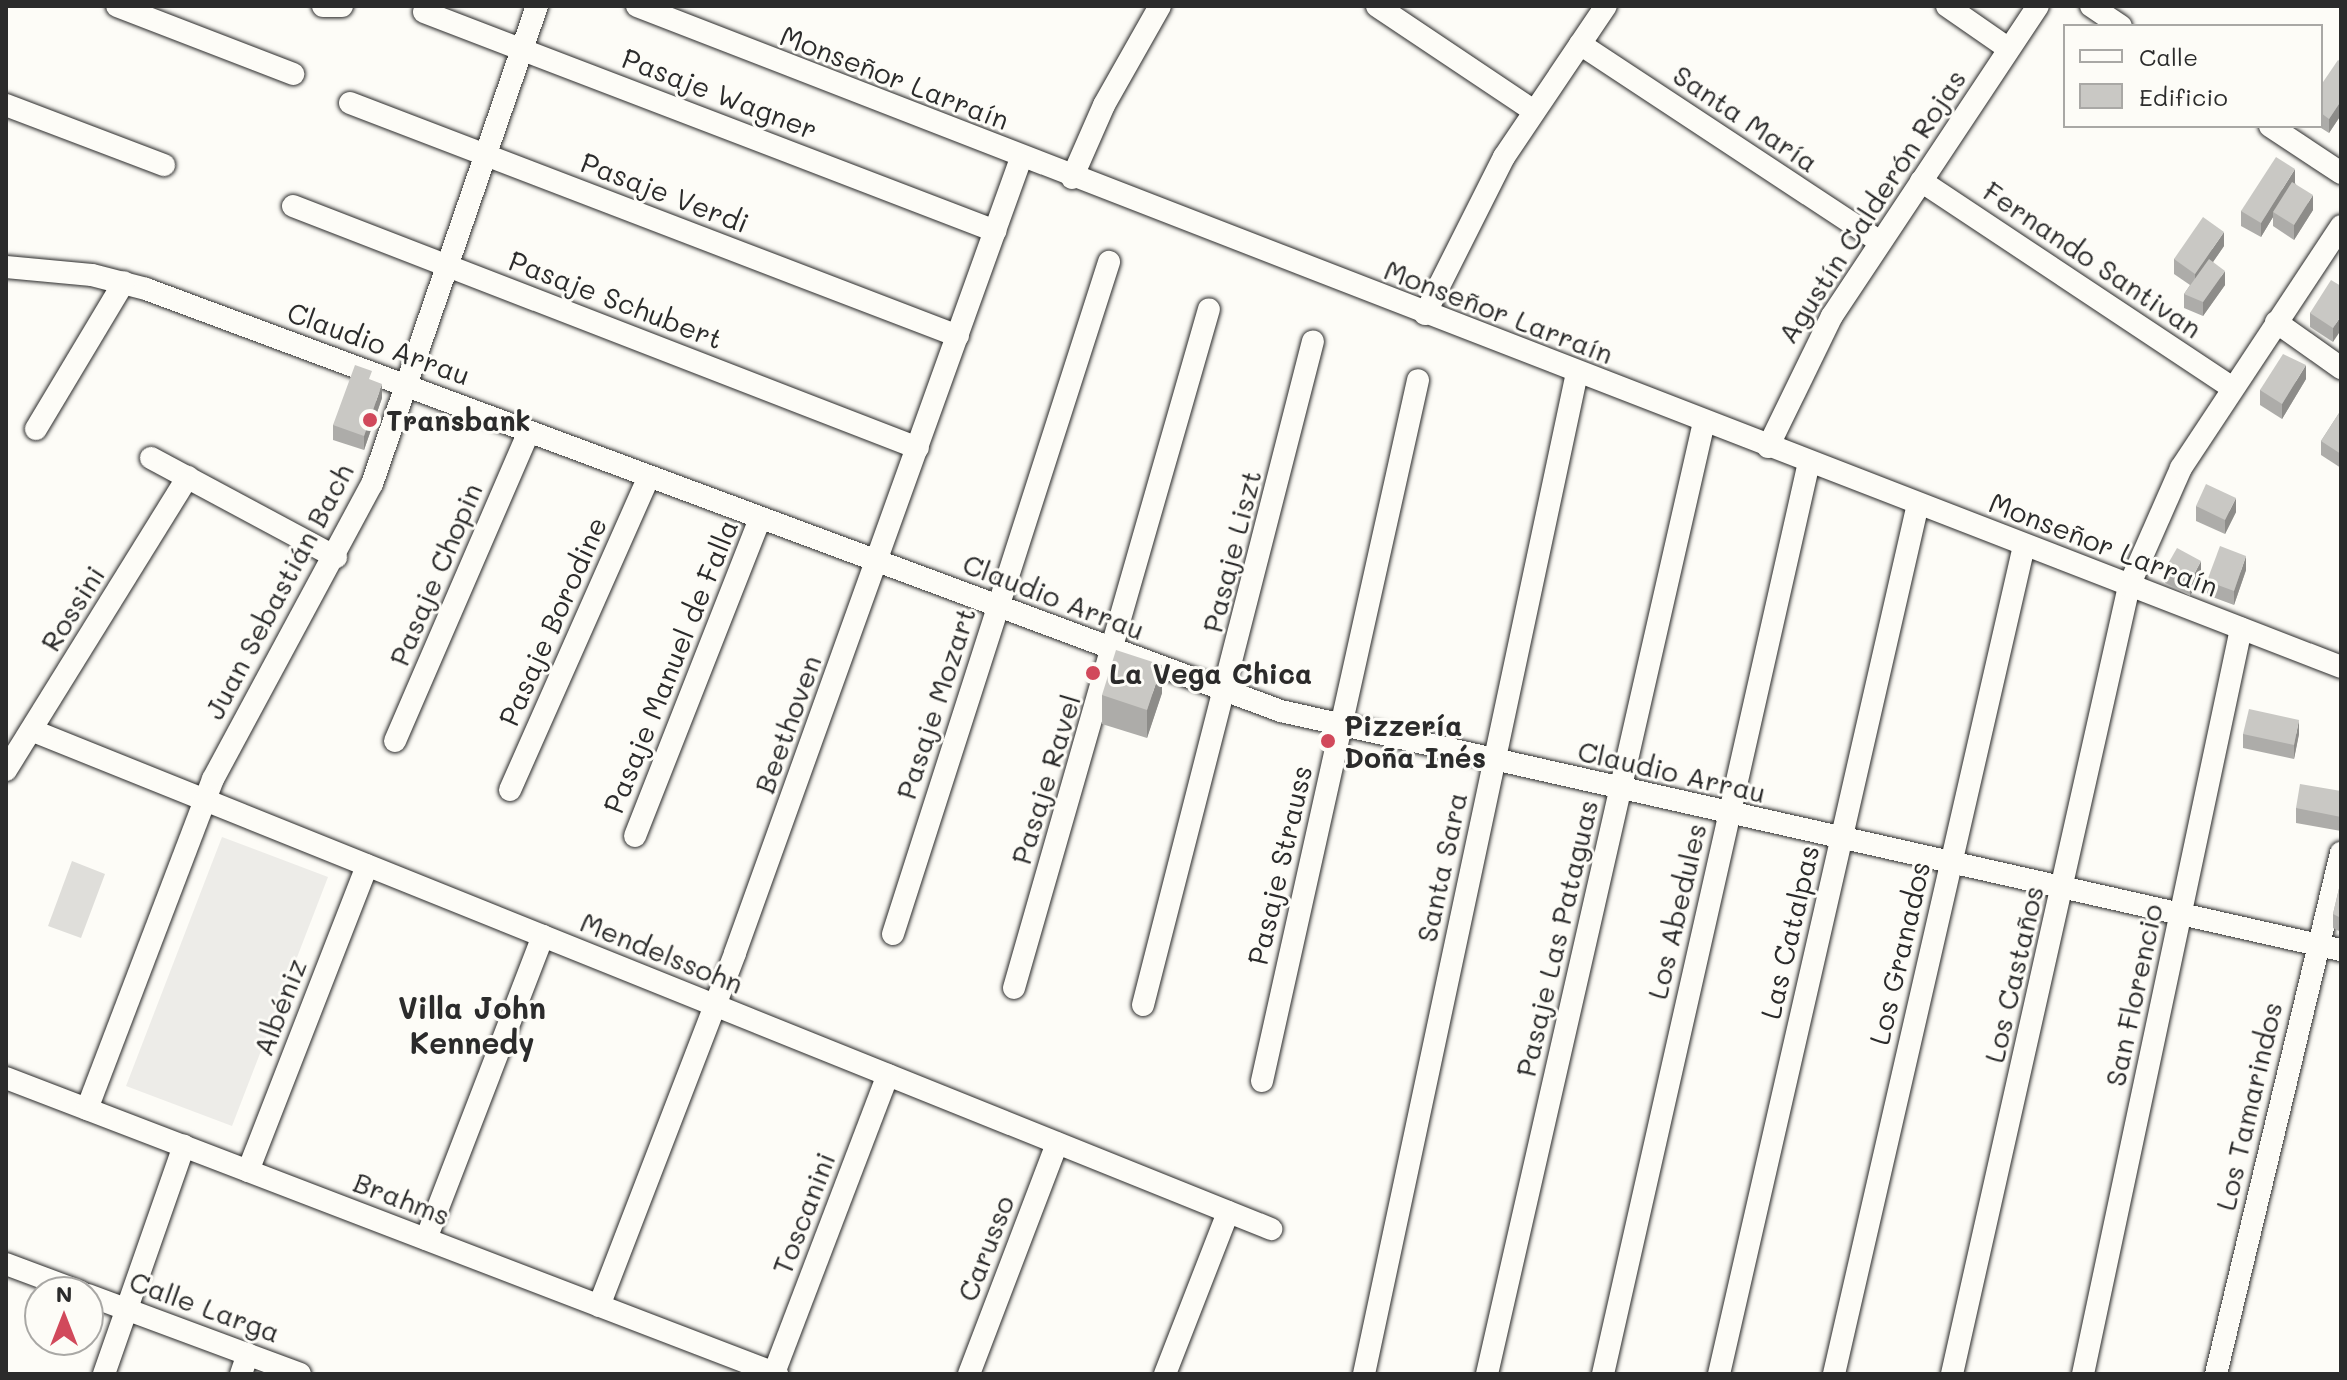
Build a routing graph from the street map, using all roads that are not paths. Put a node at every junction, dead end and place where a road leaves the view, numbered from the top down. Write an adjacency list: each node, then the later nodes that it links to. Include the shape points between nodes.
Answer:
1 (117, 6): 17 (street)
2 (323, 6): 3 (street)
3 (342, 6)
4 (537, 6): 15 (street, Juan Sebastián Bach)
5 (637, 6): 23 (street, Monseñor Larraín)
6 (1160, 6): 26 (street, via 1115,82)
7 (1377, 6): 20 (street)
8 (1606, 6): 14 (street)
9 (1947, 6): 16 (street)
10 (2038, 6): 16 (street, Agustín Calderón Rojas)
11 (2091, 6): 13 (street)
12 (424, 12): 15 (street, Pasaje Wagner)
13 (2118, 24)
14 (1580, 44): 20 (street); 31 (street, Santa María)
15 (522, 49): 22 (street, Juan Sebastián Bach); 30 (street, Pasaje Wagner)
16 (2009, 49): 27 (street, Agustín Calderón Rojas)
17 (293, 74)
18 (350, 103): 22 (street, Pasaje Verdi)
19 (6, 105): 24 (street)
20 (1534, 111): 37 (street, via 1476,205)
21 (2273, 128): 25 (street)
22 (486, 156): 33 (street, Juan Sebastián Bach); 39 (street, Pasaje Verdi)
23 (1021, 158): 26 (street, Monseñor Larraín); 30 (street, Beethoven)
24 (164, 165)
25 (2341, 173)
26 (1072, 178): 37 (street, Monseñor Larraín)
27 (1921, 181): 31 (street, Agustín Calderón Rojas); 45 (street, Fernando Santivan)
28 (293, 206): 33 (street, Pasaje Schubert)
29 (2341, 226): 38 (street, Los Castaños)
30 (995, 231): 39 (street, Beethoven)
31 (1880, 242): 49 (street, Agustín Calderón Rojas, via 1809,357)
32 (1109, 262): 61 (street, Pasaje Mozart)
33 (449, 266): 44 (street, Juan Sebastián Bach); 50 (street, Pasaje Schubert)
34 (6, 267): 35 (street, Claudio Arrau)
35 (124, 282): 44 (street, Claudio Arrau); 47 (street)
36 (1209, 309): 63 (street, Pasaje Ravel)
37 (1425, 314): 42 (street, Monseñor Larraín)
38 (2276, 322): 41 (street); 45 (street, Los Castaños)
39 (958, 336): 50 (street, Beethoven)
40 (1313, 341): 65 (street, Pasaje Liszt)
41 (2341, 368)
42 (1577, 373): 46 (street, Monseñor Larraín); 69 (street, Santa Sara)
43 (1418, 380): 66 (street, Pasaje Strauss)
44 (408, 386): 48 (street, Claudio Arrau); 58 (street, Juan Sebastián Bach, via 372,484)
45 (2232, 388): 60 (street, Los Castaños, via 2164,499)
46 (1704, 422): 49 (street, Monseñor Larraín); 72 (street, Pasaje Las Pataguas)
47 (36, 429)
48 (529, 432): 54 (street, Claudio Arrau); 68 (street, Pasaje Chopin)
49 (1768, 447): 52 (street, Monseñor Larraín)
50 (918, 448): 59 (street, Beethoven)
51 (151, 458): 53 (street)
52 (1809, 462): 55 (street, Monseñor Larraín); 74 (street, Los Abedules)
53 (188, 477): 58 (street); 67 (street, Rossini)
54 (649, 477): 56 (street, Claudio Arrau); 71 (street, Pasaje Borodine)
55 (1918, 504): 57 (street, Monseñor Larraín); 76 (street, Las Catalpas)
56 (760, 518): 59 (street, Claudio Arrau); 75 (street, Pasaje Manuel de Falla)
57 (2024, 546): 60 (street, Monseñor Larraín); 78 (street, Los Granados)
58 (336, 557): 73 (street, Juan Sebastián Bach, via 251,701)
59 (878, 562): 61 (street, Claudio Arrau); 88 (street, Beethoven)
60 (2129, 586): 62 (street, Monseñor Larraín); 80 (street, Los Castaños)
61 (997, 607): 63 (street, Claudio Arrau); 82 (street, Pasaje Mozart)
62 (2241, 629): 64 (street, Monseñor Larraín); 81 (street, San Florencio)
63 (1114, 651): 65 (street, Claudio Arrau); 86 (street, Pasaje Ravel)
64 (2341, 667)
65 (1227, 693): 66 (street, Claudio Arrau); 87 (street, Pasaje Liszt, via 1210,730)
66 (1340, 728): 69 (street, Claudio Arrau); 91 (street, Pasaje Strauss)
67 (31, 730): 70 (street, Rossini); 73 (street, Mendelssohn)
68 (395, 741)
69 (1494, 763): 72 (street, Claudio Arrau); 110 (street, Santa Sara)
70 (6, 770)
71 (510, 790)
72 (1620, 790): 74 (street, Claudio Arrau); 111 (street, Pasaje Las Pataguas)
73 (204, 799): 79 (street, Mendelssohn); 92 (street, Juan Sebastián Bach)
74 (1728, 814): 76 (street, Claudio Arrau); 112 (street, Los Abedules)
75 (635, 836)
76 (1841, 839): 78 (street, Claudio Arrau); 113 (street, Las Catalpas)
77 (2341, 853): 84 (street, Los Tamarindos)
78 (1950, 863): 80 (street, Claudio Arrau); 114 (street, Los Granados)
79 (367, 865): 83 (street, Mendelssohn); 95 (street, Albéniz)
80 (2063, 888): 81 (street, Claudio Arrau); 115 (street, Los Castaños)
81 (2181, 914): 84 (street, Claudio Arrau); 116 (street, San Florencio)
82 (893, 934)
83 (543, 936): 88 (street, Mendelssohn); 98 (street)
84 (2317, 945): 85 (street, Claudio Arrau); 117 (street, Los Tamarindos)
85 (2341, 950)
86 (1014, 988)
87 (1143, 1005)
88 (716, 1006): 89 (street, Mendelssohn); 102 (street, Beethoven)
89 (888, 1075): 93 (street, Mendelssohn); 105 (street, Toscanini)
90 (6, 1078): 92 (street, Brahms)
91 (1262, 1081)
92 (87, 1109): 94 (street, Brahms)
93 (1057, 1143): 96 (street, Mendelssohn); 108 (street, Carusso)
94 (184, 1146): 95 (street, Brahms); 103 (street)
95 (248, 1171): 98 (street, Brahms)
96 (1228, 1212): 97 (street, Mendelssohn); 109 (street)
97 (1271, 1229)
98 (426, 1239): 102 (street, Brahms)
99 (6, 1264): 100 (street)
100 (38, 1276)
101 (104, 1301): 103 (street, Calle Larga)
102 (599, 1306): 105 (street, Brahms)
103 (127, 1309): 104 (street, Calle Larga); 106 (street)
104 (244, 1364): 107 (street, Calle Larga)
105 (775, 1373)
106 (104, 1374)
107 (300, 1374)
108 (969, 1374)
109 (1165, 1374)
110 (1364, 1374)
111 (1487, 1374)
112 (1603, 1374)
113 (1719, 1374)
114 (1834, 1374)
115 (1952, 1374)
116 (2083, 1374)
117 (2216, 1374)

